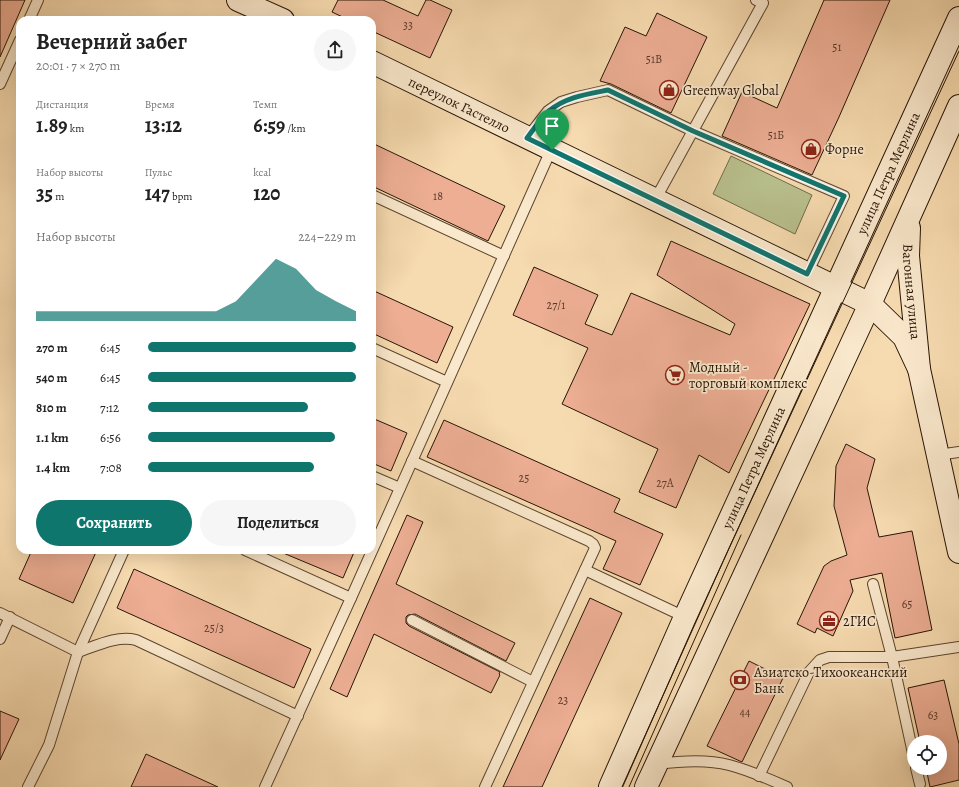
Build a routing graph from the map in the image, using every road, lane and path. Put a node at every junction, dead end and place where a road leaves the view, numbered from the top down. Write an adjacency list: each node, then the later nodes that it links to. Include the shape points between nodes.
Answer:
1 (38, 0): 4 (lane)
2 (238, 0): 5 (main road)
3 (761, 1): 11 (lane)
4 (31, 16)
5 (274, 16)
6 (959, 18): 19 (main road, улица Петра Мерлина)
7 (16, 49): 9 (lane)
8 (376, 64): 12 (main road, переулок Гастелло)
9 (0, 84)
10 (959, 106): 16 (main road)
11 (693, 131): 12 (lane, via 608,90 561,102 548,111); 15 (lane); 18 (lane, via 844,196)
12 (527, 138): 13 (main road, переулок Гастелло)
13 (552, 150): 15 (main road, переулок Гастелло); 17 (lane)
14 (376, 197): 17 (lane)
15 (655, 200): 18 (main road, переулок Гастелло)
16 (910, 214): 20 (main road); 22 (main road, Вагонная улица, via 908,256)
17 (504, 256): 23 (lane)
18 (807, 274): 19 (main road, переулок Гастелло)
19 (835, 288): 20 (main road, переулок Гастелло); 39 (main road, улица Петра Мерлина)
20 (870, 304): 22 (main road, Вагонная улица, via 904,337); 48 (main road)
21 (376, 350): 23 (lane)
22 (919, 369): 25 (main road, Вагонная улица)
23 (447, 382): 26 (lane)
24 (959, 452): 25 (lane)
25 (938, 455): 30 (main road, Вагонная улица)
26 (412, 461): 28 (lane); 34 (lane, via 594,544 595,548)
27 (376, 478): 28 (lane)
28 (400, 488): 29 (lane)
29 (376, 542)
30 (959, 552)
31 (122, 554): 43 (lane)
32 (254, 554): 36 (lane)
33 (371, 554): 36 (lane)
34 (585, 570): 39 (lane); 45 (lane)
35 (873, 584): 44 (lane)
36 (351, 598): 46 (lane)
37 (0, 613): 38 (lane)
38 (10, 617): 41 (lane); 43 (lane)
39 (685, 617): 55 (main road, улица Петра Мерлина)
40 (412, 620): 45 (lane)
41 (0, 639)
42 (959, 647): 44 (lane)
43 (78, 652): 46 (lane, via 119,639 136,640); 52 (lane, via 49,745)
44 (892, 657): 47 (lane); 50 (lane, via 829,657 820,660 809,672)
45 (533, 682): 54 (lane)
46 (298, 716): 53 (lane)
47 (909, 735)
48 (657, 764): 50 (lane, via 675,761 712,762); 56 (main road)
49 (918, 775): 51 (lane)
50 (759, 776): 57 (lane)
51 (920, 784)
52 (28, 787)
53 (265, 787)
54 (485, 787)
55 (610, 787)
56 (646, 787)
57 (787, 787)

